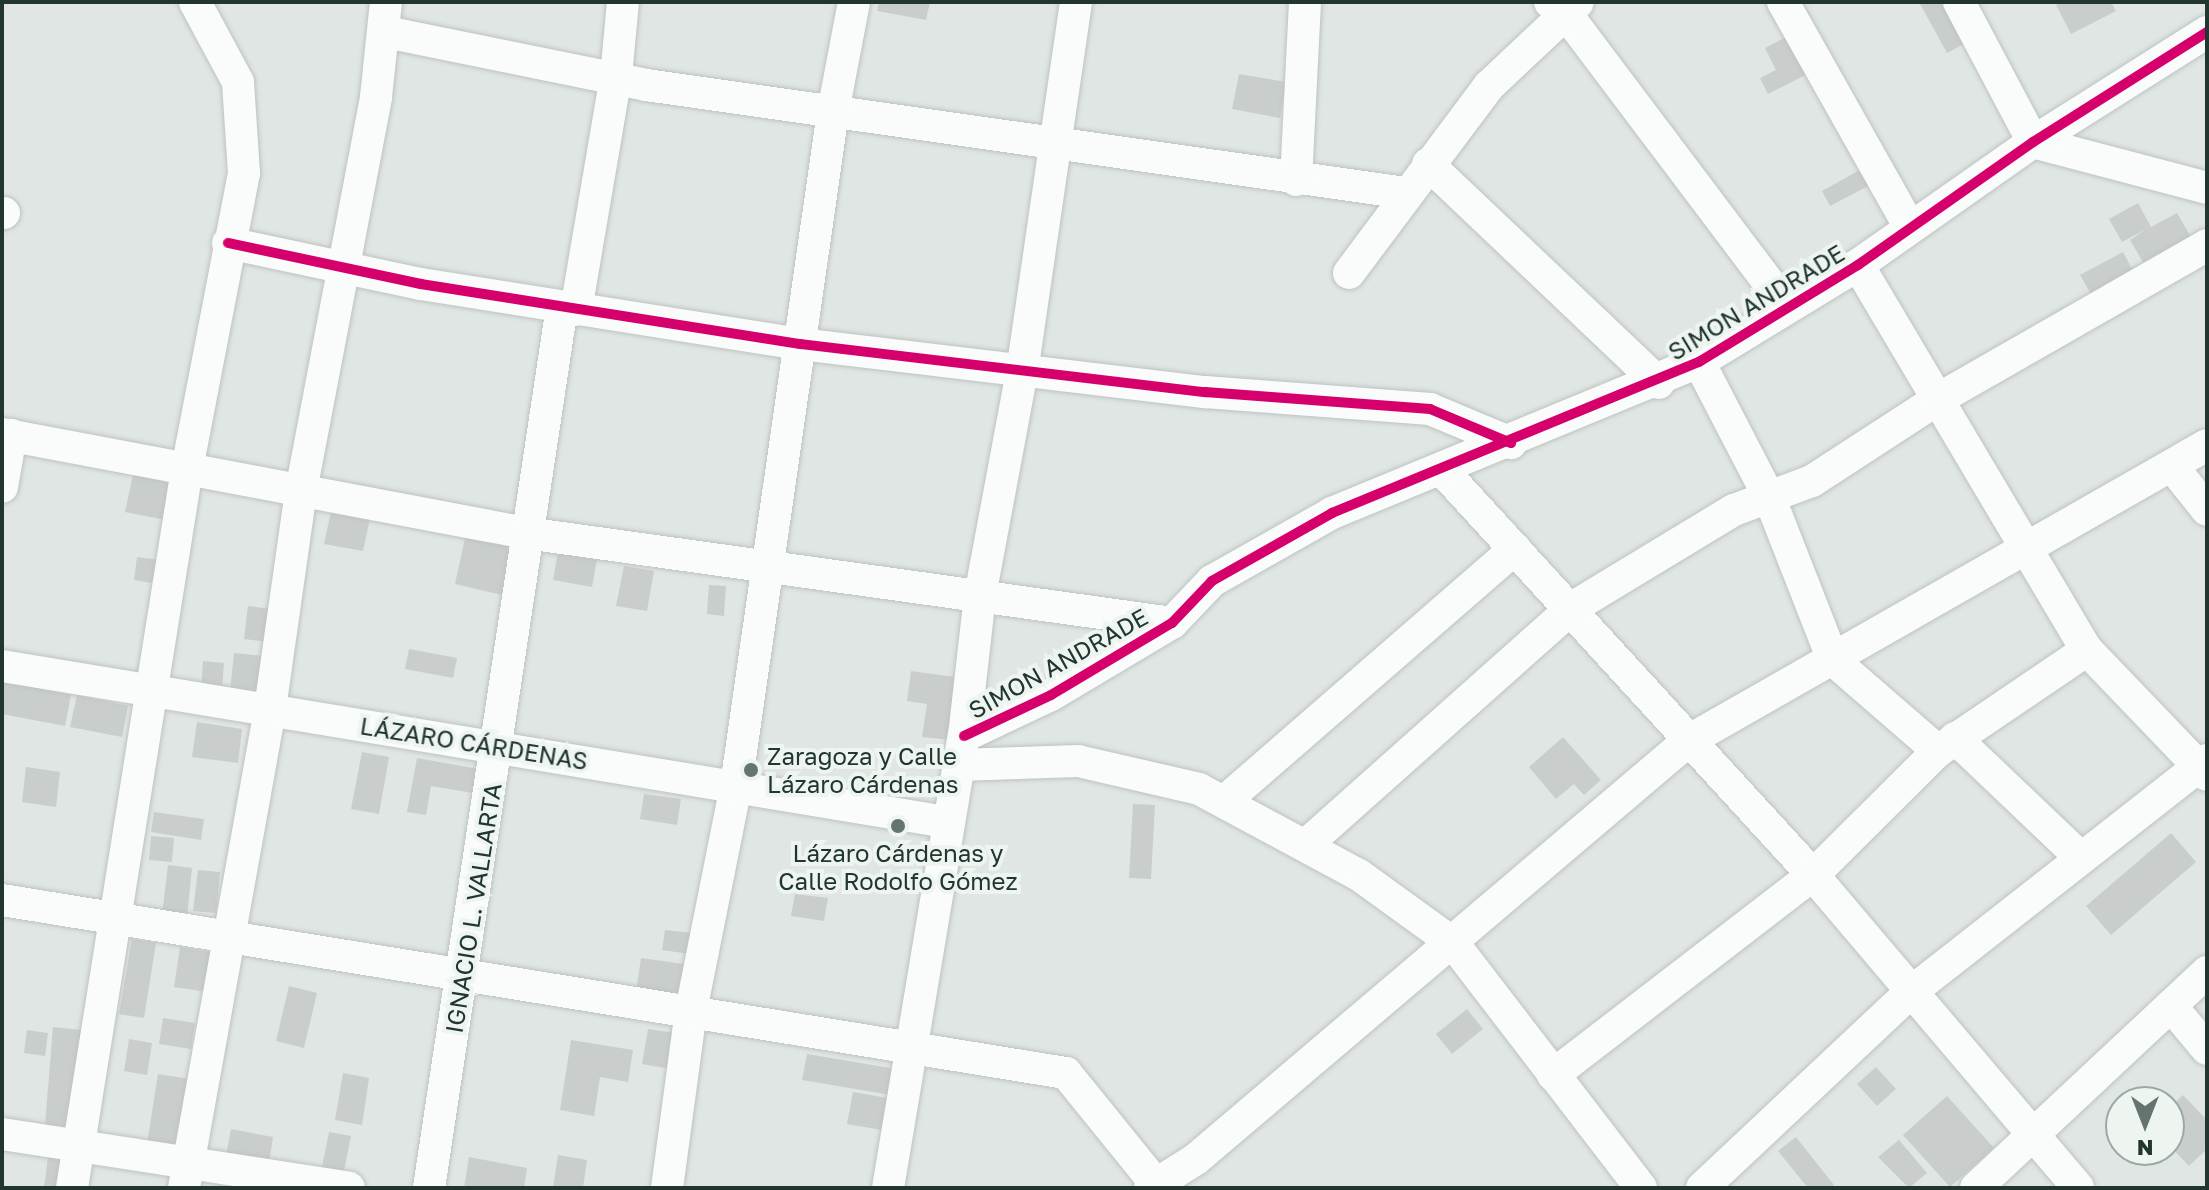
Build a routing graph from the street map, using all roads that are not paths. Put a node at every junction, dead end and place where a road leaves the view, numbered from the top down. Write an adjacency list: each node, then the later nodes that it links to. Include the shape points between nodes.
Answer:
1 (195, 2): 20 (street, via 238,82 246,133)
2 (623, 2): 11 (street, IGNACIO L. VALLARTA)
3 (854, 2): 12 (street)
4 (1076, 2): 14 (street)
5 (1305, 2): 16 (street)
6 (1783, 2): 19 (street)
7 (1959, 2): 13 (street)
8 (1565, 6): 15 (street, via 1489,86); 25 (street)
9 (386, 17): 11 (street); 23 (street)
10 (2207, 32): 13 (street, SIMON ANDRADE)
11 (616, 77): 12 (street); 26 (street, IGNACIO L. VALLARTA)
12 (833, 112): 14 (street); 27 (street)
13 (2033, 142): 17 (street); 19 (street, SIMON ANDRADE)
14 (1052, 145): 16 (street); 29 (street)
15 (1428, 164): 18 (street); 30 (street)
16 (1296, 180): 18 (street)
17 (2207, 188)
18 (1406, 193): 24 (street)
19 (1910, 227): 22 (street, SIMON ANDRADE)
20 (228, 243): 23 (street); 36 (street)
21 (2207, 245): 31 (street)
22 (1858, 265): 25 (street, SIMON ANDRADE); 31 (street)
23 (346, 271): 26 (street); 39 (street)
24 (1349, 273)
25 (1786, 306): 28 (street, SIMON ANDRADE)
26 (569, 309): 27 (street); 42 (street, IGNACIO L. VALLARTA)
27 (800, 344): 29 (street); 45 (street)
28 (1699, 362): 30 (street, SIMON ANDRADE); 40 (street)
29 (1022, 372): 33 (street, via 1430,409); 46 (street)
30 (1659, 383): 33 (street, SIMON ANDRADE)
31 (1935, 401): 40 (street, via 1812,481); 44 (street)
32 (6, 434): 36 (street); 38 (street)
33 (1511, 443): 37 (street, SIMON ANDRADE)
34 (2207, 445): 35 (street)
35 (2172, 466): 41 (street); 44 (street)
36 (187, 469): 39 (street); 52 (street)
37 (1443, 471): 43 (street); 48 (street, SIMON ANDRADE, via 1332,513 1212,581)
38 (2, 487)
39 (301, 491): 42 (street); 53 (street)
40 (1770, 499): 47 (street, via 1734,510); 50 (street)
41 (2207, 510)
42 (526, 533): 45 (street); 56 (street, IGNACIO L. VALLARTA)
43 (1515, 549): 47 (street); 60 (street)
44 (2030, 549): 49 (street); 50 (street)
45 (769, 567): 46 (street); 59 (street)
46 (980, 596): 48 (street); 57 (street)
47 (1572, 608): 54 (street); 62 (street)
48 (1172, 623): 57 (street, SIMON ANDRADE)
49 (2087, 650): 55 (street); 58 (street)
50 (1833, 660): 54 (street); 55 (street)
51 (2, 666): 52 (street, LÁZARO CÁRDENAS)
52 (153, 692): 53 (street, LÁZARO CÁRDENAS); 66 (street)
53 (270, 709): 56 (street, LÁZARO CÁRDENAS); 67 (street)
54 (1688, 741): 64 (street); 68 (street)
55 (1947, 744): 63 (street); 64 (street)
56 (498, 747): 59 (street, LÁZARO CÁRDENAS); 70 (street, IGNACIO L. VALLARTA)
57 (961, 751): 60 (street, via 1078,761); 61 (street)
58 (2205, 767): 63 (street)
59 (736, 786): 61 (street, LÁZARO CÁRDENAS); 73 (street)
60 (1226, 800): 62 (street)
61 (946, 822): 74 (street)
62 (1307, 844): 68 (street)
63 (2079, 856): 71 (street)
64 (1813, 875): 71 (street); 76 (street)
65 (2, 900): 66 (street)
66 (115, 920): 67 (street); 79 (street)
67 (230, 938): 70 (street); 80 (street)
68 (1453, 943): 76 (street); 81 (street, via 1196,1159)
69 (2207, 972): 72 (street)
70 (463, 973): 73 (street); 84 (street, IGNACIO L. VALLARTA)
71 (1911, 992): 78 (street); 88 (street)
72 (2171, 1006): 75 (street); 78 (street)
73 (691, 1011): 74 (street); 85 (street)
74 (911, 1045): 81 (street, via 1066,1073); 86 (street)
75 (2207, 1049)
76 (1553, 1075): 87 (street)
77 (2, 1134): 79 (street)
78 (2036, 1138): 89 (street); 90 (street)
79 (79, 1145): 80 (street); 82 (street)
80 (185, 1176): 83 (street)
81 (1155, 1186)
82 (72, 1188)
83 (349, 1188)
84 (429, 1188)
85 (667, 1188)
86 (888, 1188)
87 (1641, 1188)
88 (1702, 1188)
89 (1976, 1188)
90 (2078, 1188)

